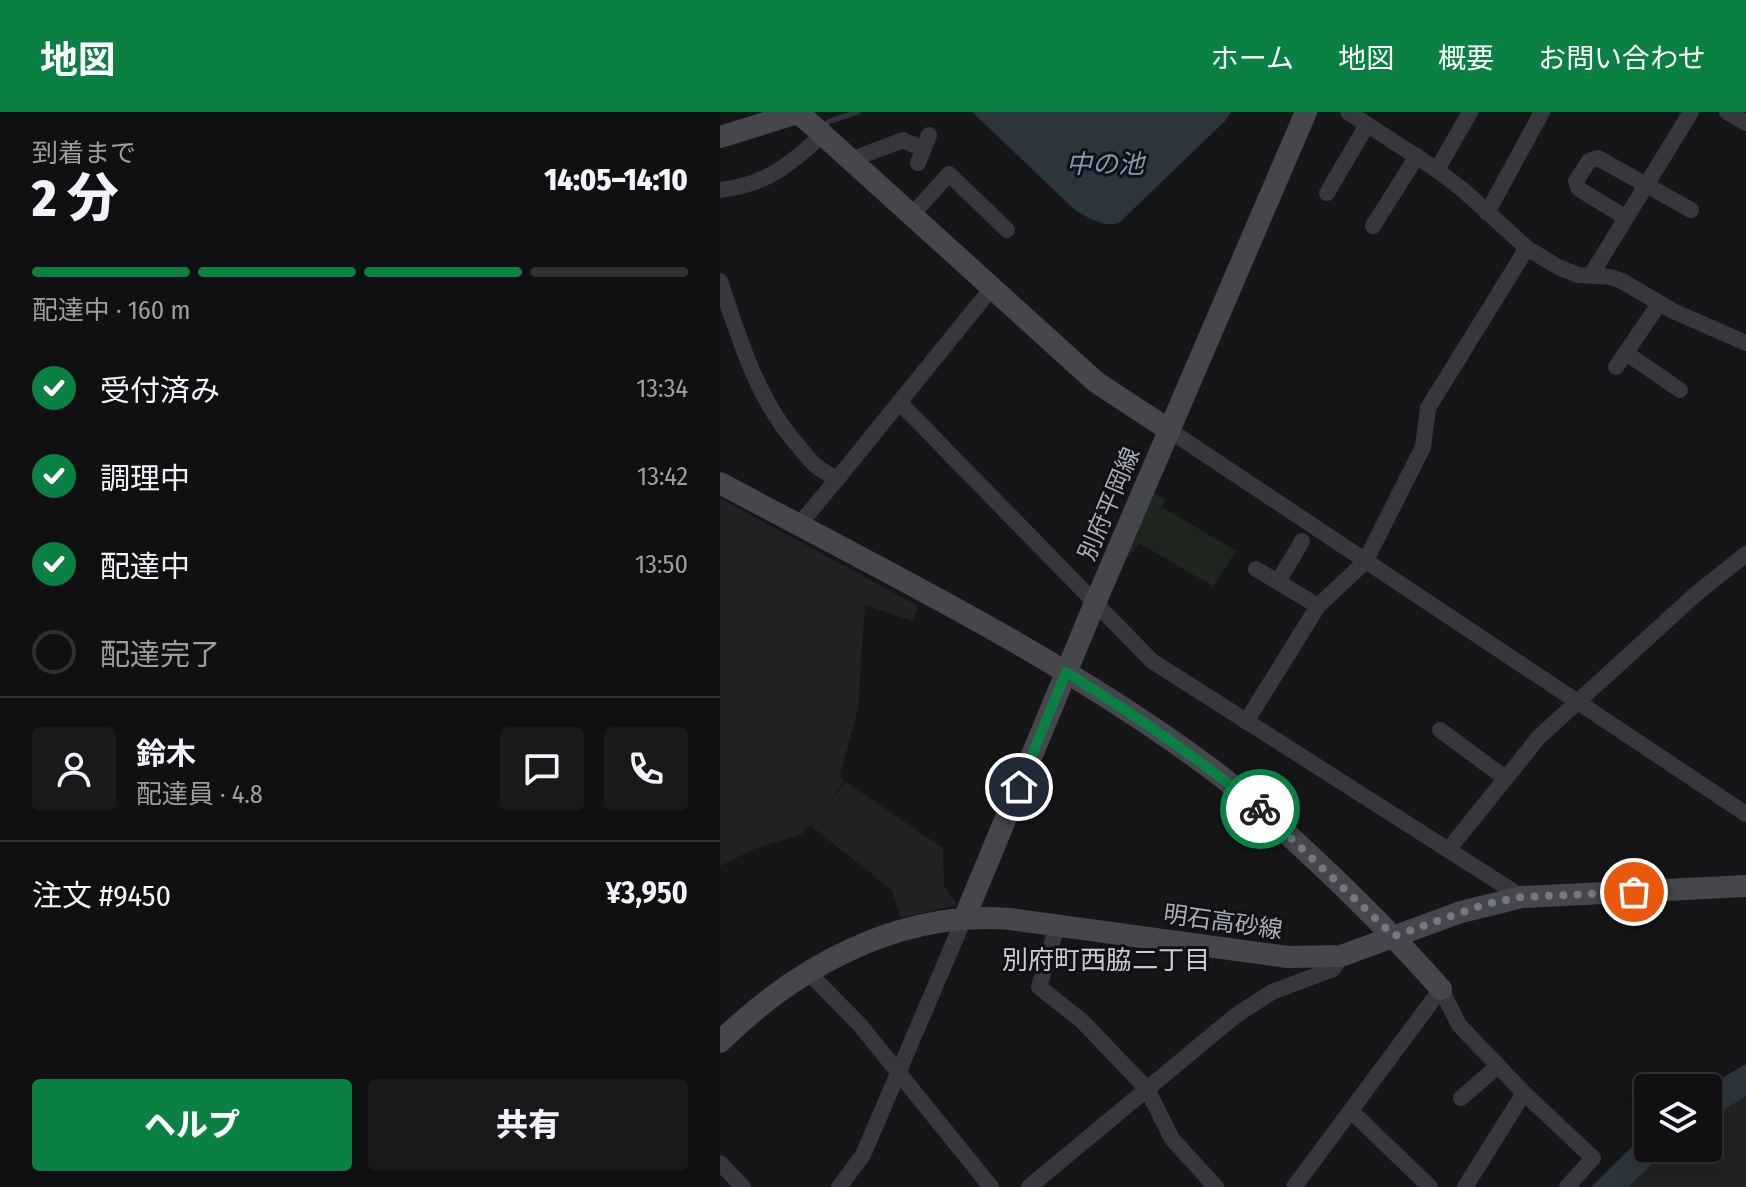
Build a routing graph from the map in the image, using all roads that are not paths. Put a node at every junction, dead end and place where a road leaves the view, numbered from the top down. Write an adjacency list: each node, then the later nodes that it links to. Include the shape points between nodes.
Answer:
1 (799, 112): 10 (main road); 11 (main road)
2 (1306, 112): 33 (main road, 別府平岡線)
3 (1348, 112): 9 (street)
4 (1470, 112): 15 (street)
5 (1542, 112): 20 (street)
6 (1691, 112): 16 (street)
7 (1727, 112): 8 (street)
8 (1746, 123)
9 (1367, 125): 13 (street); 18 (street)
10 (822, 135): 14 (main road); 17 (street, via 770,177)
11 (720, 137)
12 (923, 149): 14 (street, via 903,140)
13 (1417, 156): 15 (street); 23 (street)
14 (850, 160): 21 (main road)
15 (1437, 170): 20 (street)
16 (1646, 185): 19 (street); 22 (street); 22 (street, via 1598,158 1589,161 1576,181 1579,189)
17 (720, 190)
18 (1327, 193)
19 (1691, 210)
20 (1487, 213): 25 (street)
21 (911, 216): 24 (street, via 949,174); 28 (main road)
22 (1625, 217): 26 (street)
23 (1373, 226)
24 (1007, 230)
25 (1527, 248): 26 (street, via 1568,272); 39 (street, via 1428,408 1423,447)
26 (1591, 275): 29 (street, via 1622,281)
27 (720, 281): 34 (street, via 749,368 769,407 822,473)
28 (991, 289): 32 (street); 33 (main road, via 1096,382)
29 (1659, 304): 30 (street); 31 (street, via 1621,360 1668,372)
30 (1746, 343)
31 (1680, 390)
32 (899, 402): 34 (street); 42 (street)
33 (1169, 430): 39 (street); 42 (main road, 別府平岡線)
34 (838, 478): 36 (street)
35 (720, 483): 36 (main road)
36 (799, 525): 44 (main road)
37 (1302, 541): 41 (street)
38 (1746, 554): 45 (street)
39 (1365, 562): 43 (street); 45 (street)
40 (1256, 569): 41 (street)
41 (1278, 582): 43 (street)
42 (1095, 603): 44 (main road, 別府平岡線); 46 (street, via 1152,661)
43 (1318, 606): 46 (street)
44 (1066, 672): 53 (main road, 別府平岡線); 55 (main road, via 1213,770)
45 (1577, 702): 48 (street); 49 (street)
46 (1246, 722): 50 (street)
47 (1440, 730): 48 (street, via 1451,748)
48 (1505, 778): 50 (street)
49 (1746, 814)
50 (1448, 850): 52 (street)
51 (1746, 886): 52 (main road, 明石高砂線)
52 (1522, 897): 55 (main road, 明石高砂線)
53 (964, 919): 54 (main road, 明石高砂線); 57 (main road, 明石高砂線, via 887,935); 61 (street)
54 (1057, 926): 56 (main road, 明石高砂線, via 1288,957); 62 (street, via 1039,987 1082,1021)
55 (1394, 936): 56 (main road, 明石高砂線); 58 (main road)
56 (1341, 956): 62 (street, via 1333,969 1272,992 1235,1016)
57 (807, 971): 59 (main road, 明石高砂線); 61 (street)
58 (1441, 989): 60 (street, via 1459,1025); 65 (street)
59 (720, 1042)
60 (1498, 1066): 63 (street); 64 (street)
61 (900, 1073): 68 (street, via 863,1155); 69 (street)
62 (1147, 1089): 70 (street); 71 (street, via 1172,1139)
63 (1524, 1093): 74 (street); 75 (street, via 1593,1158)
64 (1461, 1098)
65 (1352, 1112): 72 (street); 73 (street)
66 (720, 1163): 67 (street)
67 (743, 1187)
68 (839, 1187)
69 (991, 1187)
70 (1029, 1187)
71 (1216, 1187)
72 (1294, 1187)
73 (1430, 1187)
74 (1465, 1187)
75 (1567, 1187)

